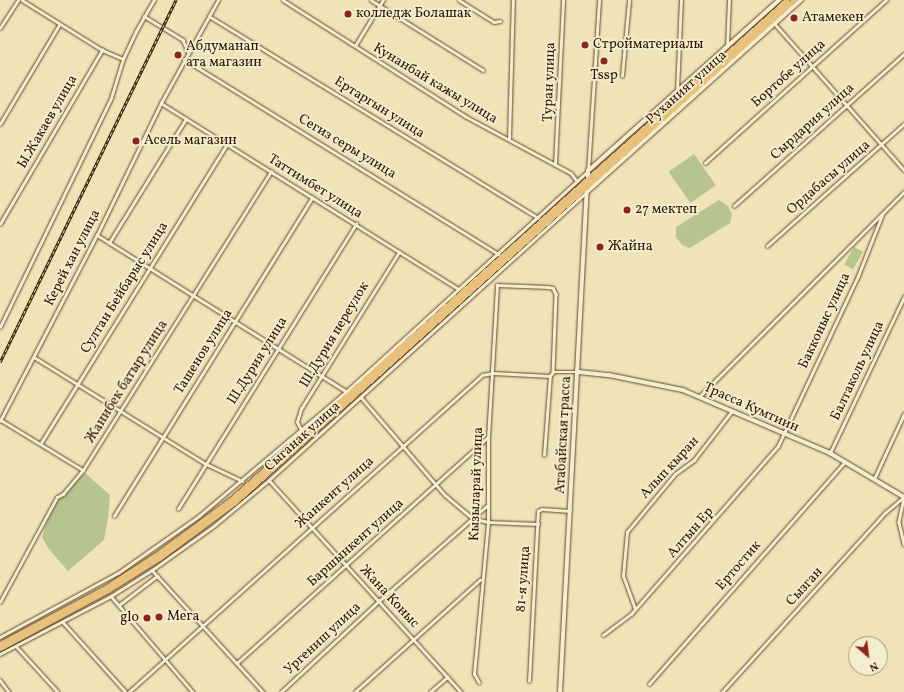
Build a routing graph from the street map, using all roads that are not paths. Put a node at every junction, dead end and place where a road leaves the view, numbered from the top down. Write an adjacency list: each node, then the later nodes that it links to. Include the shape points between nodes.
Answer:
1 (18, 0): 26 (street)
2 (22, 0): 25 (street)
3 (154, 0): 21 (street)
4 (218, 0): 22 (street, Керей хан улица)
5 (283, 0): 27 (street, Кунанбай кажы улица)
6 (371, 0): 20 (street)
7 (384, 0): 20 (street)
8 (459, 0): 23 (street, via 494,22)
9 (513, 0): 43 (street)
10 (563, 0): 47 (street, Туран улица)
11 (599, 0): 50 (street)
12 (629, 0): 36 (street)
13 (681, 0): 37 (street)
14 (729, 0): 28 (street)
15 (779, 0): 28 (main road, Руханият улица)
16 (787, 0): 51 (highway)
17 (794, 0): 53 (highway)
18 (801, 0): 24 (main road, Руханият улица)
19 (886, 0): 34 (street, Бортобе улица)
20 (380, 6): 27 (street); 35 (street)
21 (144, 16): 30 (street, via 183,40); 32 (street)
22 (209, 16): 30 (street, Керей хан улица); 59 (street, Ертаргын улица)
23 (500, 21)
24 (775, 24): 34 (street); 54 (main road, Руханият улица)
25 (59, 25): 29 (street); 41 (street)
26 (0, 28)
27 (355, 46): 43 (street, Кунанбай кажы улица, via 465,116)
28 (727, 48): 37 (main road, Руханият улица)
29 (102, 50): 32 (street); 60 (street, Ы.Жакаев улица)
30 (188, 52): 33 (street, Керей хан улица)
31 (904, 54): 39 (street, Сырдария улица)
32 (124, 59): 72 (street, via 111,98)
33 (184, 59): 38 (street, Керей хан улица); 66 (street, Сегиз серы улица)
34 (812, 67): 39 (street); 46 (street, Бортобе улица)
35 (483, 70)
36 (622, 76)
37 (676, 93): 50 (main road, Руханият улица)
38 (161, 103): 40 (street, Таттимбет улица); 62 (street, Керей хан улица)
39 (846, 106): 45 (street); 57 (street, Сырдария улица)
40 (186, 119): 44 (street, Таттимбет улица); 63 (street, Керей хан улица)
41 (0, 124)
42 (904, 124): 45 (street, Ордабасы улица)
43 (509, 140): 47 (street, Кунанбай кажы улица)
44 (227, 144): 49 (street, Таттимбет улица); 67 (street, Султан Бейбарыс улица)
45 (881, 145): 48 (street); 64 (street, Ордабасы улица)
46 (705, 163)
47 (556, 165): 52 (street, Кунанбай кажы улица, via 571,172)
48 (904, 170)
49 (270, 171): 56 (street, Таттимбет улица); 69 (street, Жанибек батыр улица)
50 (588, 171): 51 (main road, Атабайская трасса); 52 (street)
51 (588, 180): 53 (main road, Атабайская трасса); 127 (highway, via 232,499 159,553 106,587)
52 (577, 181): 59 (street)
53 (587, 186): 54 (main road, Атабайская трасса); 129 (highway, via 235,502 161,556 108,590)
54 (587, 192): 76 (main road, Атабайская трасса); 83 (street, Сыганак улица)
55 (904, 192): 58 (street)
56 (312, 198): 61 (street, Таттимбет улица); 71 (street, Ташенов улица)
57 (734, 206)
58 (882, 215): 82 (street); 89 (street, Бакконыс улица, via 858,276)
59 (538, 218): 66 (street)
60 (0, 224)
61 (356, 224): 65 (street, Таттимбет улица); 73 (street, Ш.Дурия улица)
62 (98, 235): 63 (street); 74 (street, Керей хан улица)
63 (109, 242): 67 (street)
64 (766, 246)
65 (399, 252): 68 (street, Таттимбет улица); 79 (street, Ш.Дурия переулок)
66 (498, 254): 68 (street)
67 (149, 268): 69 (street); 80 (street, Султан Бейбарыс улица)
68 (459, 289): 81 (street)
69 (193, 296): 71 (street); 84 (street, Жанибек батыр улица)
70 (904, 297): 94 (street, Балтаколь улица)
71 (235, 322): 73 (street); 90 (street, Ташенов улица)
72 (0, 327)
73 (278, 350): 79 (street); 97 (street, Ш.Дурия улица)
74 (34, 357): 80 (street); 87 (street, Керей хан улица)
75 (553, 372): 76 (street); 77 (street, Кызыларай улица, via 556,294 553,288 497,285); 78 (street)
76 (579, 372): 82 (main road, Трасса Кумтиин, via 666,386); 106 (main road, Атабайская трасса)
77 (493, 373): 78 (street, Жанкент улица); 91 (street, Кызыларай улица); 93 (street, Жанкент улица, via 482,375)
78 (550, 376): 95 (street)
79 (322, 377): 81 (street); 88 (street, Ш.Дурия переулок, via 296,422)
80 (78, 384): 84 (street); 92 (street, Султан Бейбарыс улица)
81 (346, 391): 88 (street)
82 (700, 397): 85 (main road, Трасса Кумтиин)
83 (361, 398): 93 (street); 100 (street, Сыганак улица)
84 (121, 410): 90 (street); 98 (street, Жанибек батыр улица)
85 (733, 411): 89 (main road, Трасса Кумтиин); 121 (street, Алып кыран, via 694,460 675,474 627,532 623,576)
86 (904, 414): 99 (street)
87 (0, 421): 92 (street)
88 (301, 430): 101 (street)
89 (784, 435): 94 (main road, Трасса Кумтиин); 121 (street, Алтын Ер, via 778,446)
90 (163, 436): 97 (street); 107 (street, Ташенов улица)
91 (488, 438): 102 (street, Баршынкент улица); 104 (street, Кызыларай улица)
92 (41, 443): 98 (street)
93 (403, 446): 102 (street); 111 (street, Жанкент улица)
94 (830, 453): 96 (main road, Трасса Кумтиин)
95 (544, 455)
96 (845, 462): 99 (main road, Трасса Кумтиин); 137 (street, Ертостик)
97 (206, 464): 101 (street); 105 (street, Ш.Дурия улица)
98 (83, 470): 119 (street, Жанибек батыр улица, via 63,494 57,497)
99 (874, 478): 103 (main road, Трасса Кумтиин)
100 (269, 480): 111 (street, Жана Коныс); 114 (street, Сыганак улица)
101 (242, 481): 125 (street, via 174,535 118,573)
102 (436, 485): 108 (street); 113 (street, Баршынкент улица)
103 (904, 497): 112 (street, via 899,522); 148 (street, Сызган, via 886,512)
104 (488, 505): 108 (street, Ургениш улица); 109 (street, Кызыларай улица)
105 (178, 509)
106 (570, 511): 110 (street, 81-я улица, via 542,509 538,512); 147 (main road, Атабайская трасса)
107 (114, 516)
108 (472, 518): 109 (street); 118 (street, Ургениш улица)
109 (488, 522): 110 (street); 116 (street, Кызыларай улица)
110 (538, 524): 135 (street, 81-я улица)
111 (312, 527): 113 (street, Жана Коныс); 123 (street, Жанкент улица)
112 (904, 544)
113 (346, 565): 118 (street, Жана Коныс); 132 (street, Баршынкент улица)
114 (152, 570): 115 (street); 117 (street, Сыганак улица)
115 (157, 576): 120 (street); 123 (street)
116 (481, 580): 126 (street); 136 (street, Кызыларай улица, via 474,674)
117 (111, 596): 120 (street); 122 (street, Сыганак улица)
118 (379, 601): 126 (street, Жана Коныс); 143 (street, Ургениш улица)
119 (0, 602)
120 (119, 605): 131 (street)
121 (635, 609): 124 (street, Алтын Ер)
122 (63, 622): 128 (street, Сыганак улица); 140 (street)
123 (202, 625): 131 (street, Жанкент улица); 132 (street)
124 (603, 635)
125 (0, 637)
126 (413, 638): 133 (street, Жана Коныс); 144 (street)
127 (0, 644)
128 (16, 646): 130 (street, Сыганак улица); 139 (street)
129 (0, 648)
130 (0, 654)
131 (165, 661): 140 (street, Жанкент улица); 141 (street)
132 (237, 663): 142 (street)
133 (447, 677): 145 (street); 146 (street, Жана Коныс)
134 (0, 680): 138 (street)
135 (529, 681)
136 (479, 683)
137 (649, 684)
138 (9, 692)
139 (58, 692)
140 (128, 692)
141 (193, 692)
142 (263, 692)
143 (281, 692)
144 (355, 692)
145 (430, 692)
146 (461, 692)
147 (560, 692)
148 (722, 692)

